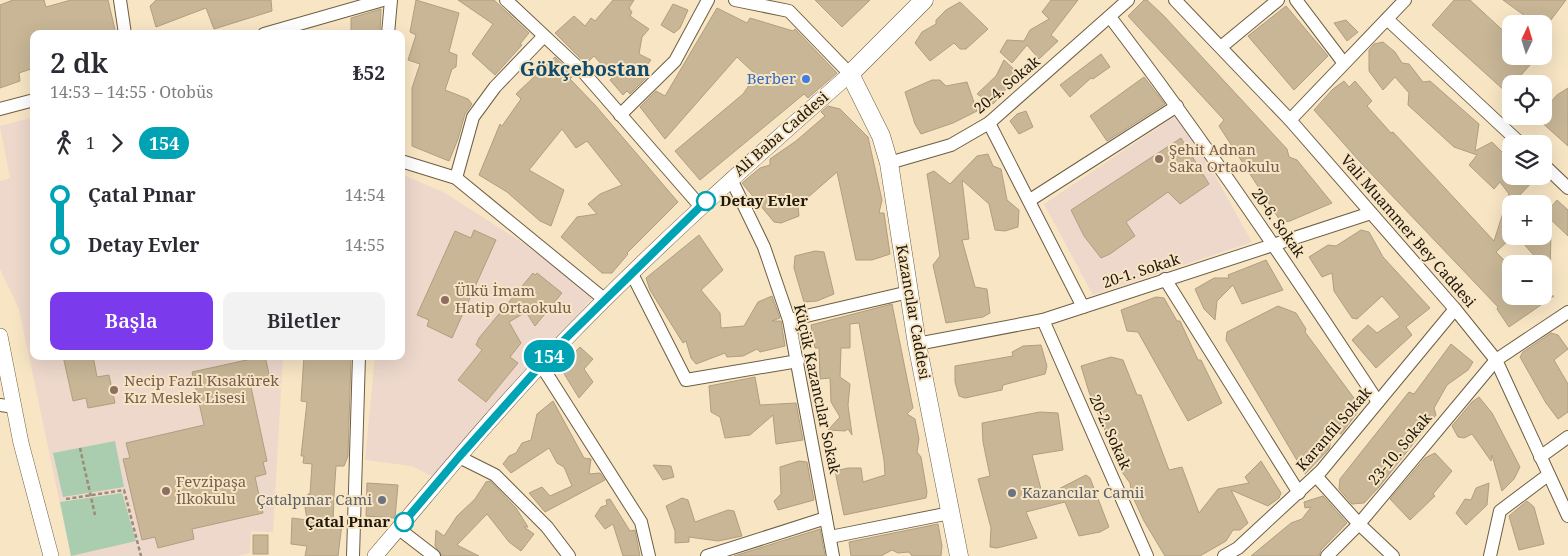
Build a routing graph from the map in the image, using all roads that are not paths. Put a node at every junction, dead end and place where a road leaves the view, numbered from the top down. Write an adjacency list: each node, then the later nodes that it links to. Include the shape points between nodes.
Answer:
1 (120, 0): 16 (street)
2 (383, 0): 17 (street)
3 (391, 0): 18 (street)
4 (506, 0): 19 (street)
5 (708, 0): 26 (street, via 674,61)
6 (735, 0): 13 (street)
7 (924, 0): 22 (main road, Ali Baba Caddesi)
8 (1128, 0): 14 (street, 20-4. Sokak)
9 (1175, 0): 20 (street, Vali Muammer Bey Caddesi)
10 (1278, 0): 20 (street)
11 (1296, 0): 21 (street)
12 (1405, 0): 15 (street)
13 (790, 5): 22 (street)
14 (1110, 17): 24 (street, 20-6. Sokak); 28 (street, 20-4. Sokak)
15 (1386, 19): 21 (street); 29 (street)
16 (124, 30)
17 (278, 30)
18 (388, 30)
19 (544, 36): 26 (street, via 585,74); 33 (street, via 495,87 473,117)
20 (1221, 47): 27 (street, Vali Muammer Bey Caddesi)
21 (1343, 62): 27 (street)
22 (850, 74): 31 (main road, Kazancılar Caddesi, via 882,136); 34 (street, Ali Baba Caddesi)
23 (30, 101): 25 (street)
24 (1177, 106): 36 (street); 39 (street, 20-6. Sokak)
25 (0, 109)
26 (620, 115): 37 (street)
27 (1290, 120): 38 (street, Vali Muammer Bey Caddesi)
28 (989, 123): 31 (street, 20-4. Sokak, via 951,145); 36 (street)
29 (1511, 135)
30 (405, 162): 33 (street)
31 (889, 163): 42 (main road, Kazancılar Caddesi)
32 (1552, 173): 35 (street)
33 (456, 178): 43 (street)
34 (731, 179): 37 (street, Ali Baba Caddesi); 47 (street, Küçük Kazancılar Sokak, via 764,247)
35 (1568, 188)
36 (1030, 200): 44 (street)
37 (700, 207): 40 (street, Ali Baba Caddesi)
38 (1371, 213): 39 (street, 20-1. Sokak); 45 (street, Vali Muammer Bey Caddesi)
39 (1275, 245): 41 (street, 20-1. Sokak); 55 (street, 20-6. Sokak)
40 (632, 274): 43 (street, Ali Baba Caddesi); 53 (street, via 686,380)
41 (1165, 279): 44 (street, 20-1. Sokak); 62 (street)
42 (909, 292): 47 (street); 50 (main road, Kazancılar Caddesi)
43 (604, 299): 54 (street, Ali Baba Caddesi)
44 (1083, 307): 48 (street, 20-1. Sokak)
45 (1454, 309): 52 (street, Vali Muammer Bey Caddesi); 55 (street, Karanfil Sokak)
46 (1568, 312): 52 (street, 23-10. Sokak)
47 (789, 320): 53 (street, Küçük Kazancılar Sokak)
48 (1043, 320): 50 (street, 20-1. Sokak); 78 (street, 20-2. Sokak)
49 (0, 336): 56 (street)
50 (917, 344): 63 (main road, Kazancılar Caddesi)
51 (359, 360): 70 (street)
52 (1496, 360): 59 (street, Vali Muammer Bey Caddesi); 66 (street, 23-10. Sokak)
53 (798, 361): 65 (street, Küçük Kazancılar Sokak)
54 (541, 365): 58 (street, Ali Baba Caddesi); 74 (street, via 641,522)
55 (1378, 402): 61 (street, Karanfil Sokak)
56 (7, 406): 69 (street)
57 (1568, 437): 59 (street)
58 (459, 457): 67 (street, Ali Baba Caddesi); 73 (street, via 495,475 547,527)
59 (1540, 457): 60 (street, Vali Muammer Bey Caddesi)
60 (1548, 475): 64 (street, Vali Muammer Bey Caddesi); 82 (street, via 1500,511)
61 (1316, 476): 62 (street, Karanfil Sokak); 66 (street)
62 (1298, 493): 79 (street, Karanfil Sokak, via 1238,548)
63 (950, 512): 68 (street); 77 (main road, Kazancılar Caddesi)
64 (1568, 516)
65 (826, 518): 68 (street, Küçük Kazancılar Sokak); 75 (street)
66 (1360, 524): 80 (street, 23-10. Sokak); 81 (street)
67 (399, 529): 71 (street, Ali Baba Caddesi); 72 (street)
68 (830, 537): 76 (street, Küçük Kazancılar Sokak)
69 (51, 556)
70 (353, 556)
71 (375, 556)
72 (434, 556)
73 (569, 556)
74 (649, 556)
75 (707, 556)
76 (834, 556)
77 (959, 556)
78 (1147, 556)
79 (1224, 556)
80 (1327, 556)
81 (1393, 556)
82 (1490, 556)

